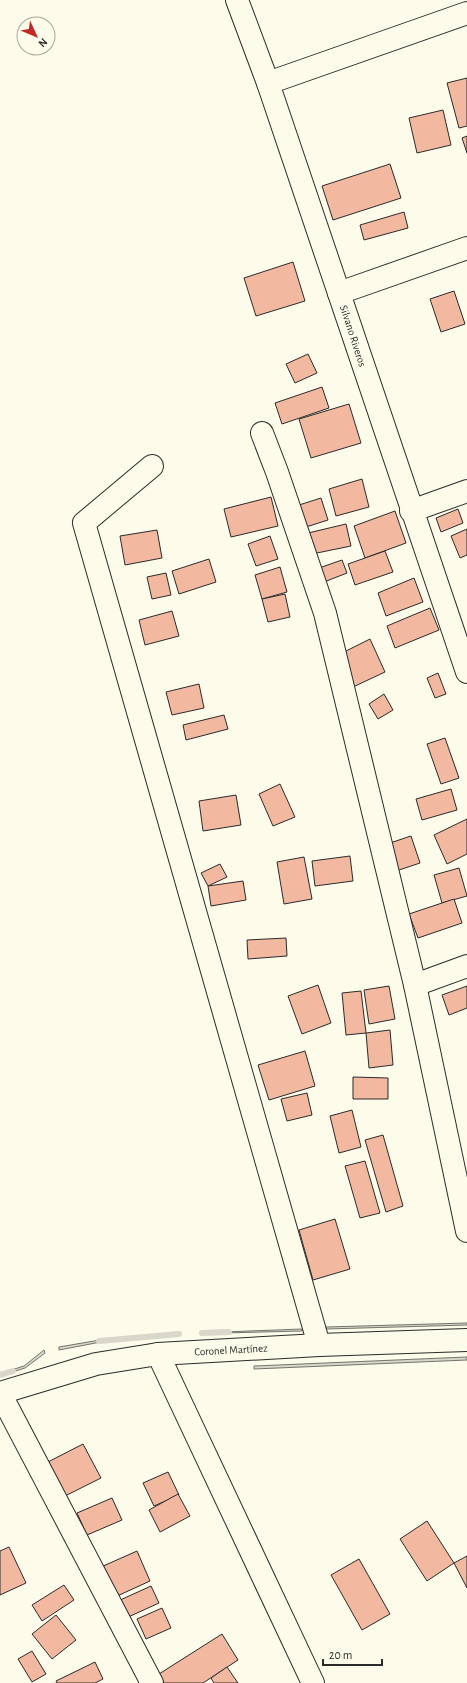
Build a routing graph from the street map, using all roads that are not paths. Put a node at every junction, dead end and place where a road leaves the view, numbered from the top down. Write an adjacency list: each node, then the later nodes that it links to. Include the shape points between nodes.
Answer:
1 (237, 0): 3 (street, Silvano Riveros)
2 (467, 13): 3 (street)
3 (268, 83): 5 (street, Silvano Riveros)
4 (467, 248): 5 (street)
5 (339, 293): 9 (street, Silvano Riveros)
6 (262, 433): 12 (street, via 325,613)
7 (152, 466): 15 (street, via 84,523)
8 (467, 491): 9 (street)
9 (411, 510): 10 (street, Silvano Riveros)
10 (467, 672)
11 (467, 966): 12 (street)
12 (415, 985): 13 (street)
13 (467, 1231)
14 (467, 1340): 15 (street, Coronel Martínez)
15 (319, 1344): 16 (street, Coronel Martínez)
16 (158, 1354): 17 (street, Coronel Martínez, via 96,1364); 19 (street)
17 (0, 1392): 18 (street)
18 (152, 1683)
19 (313, 1683)

